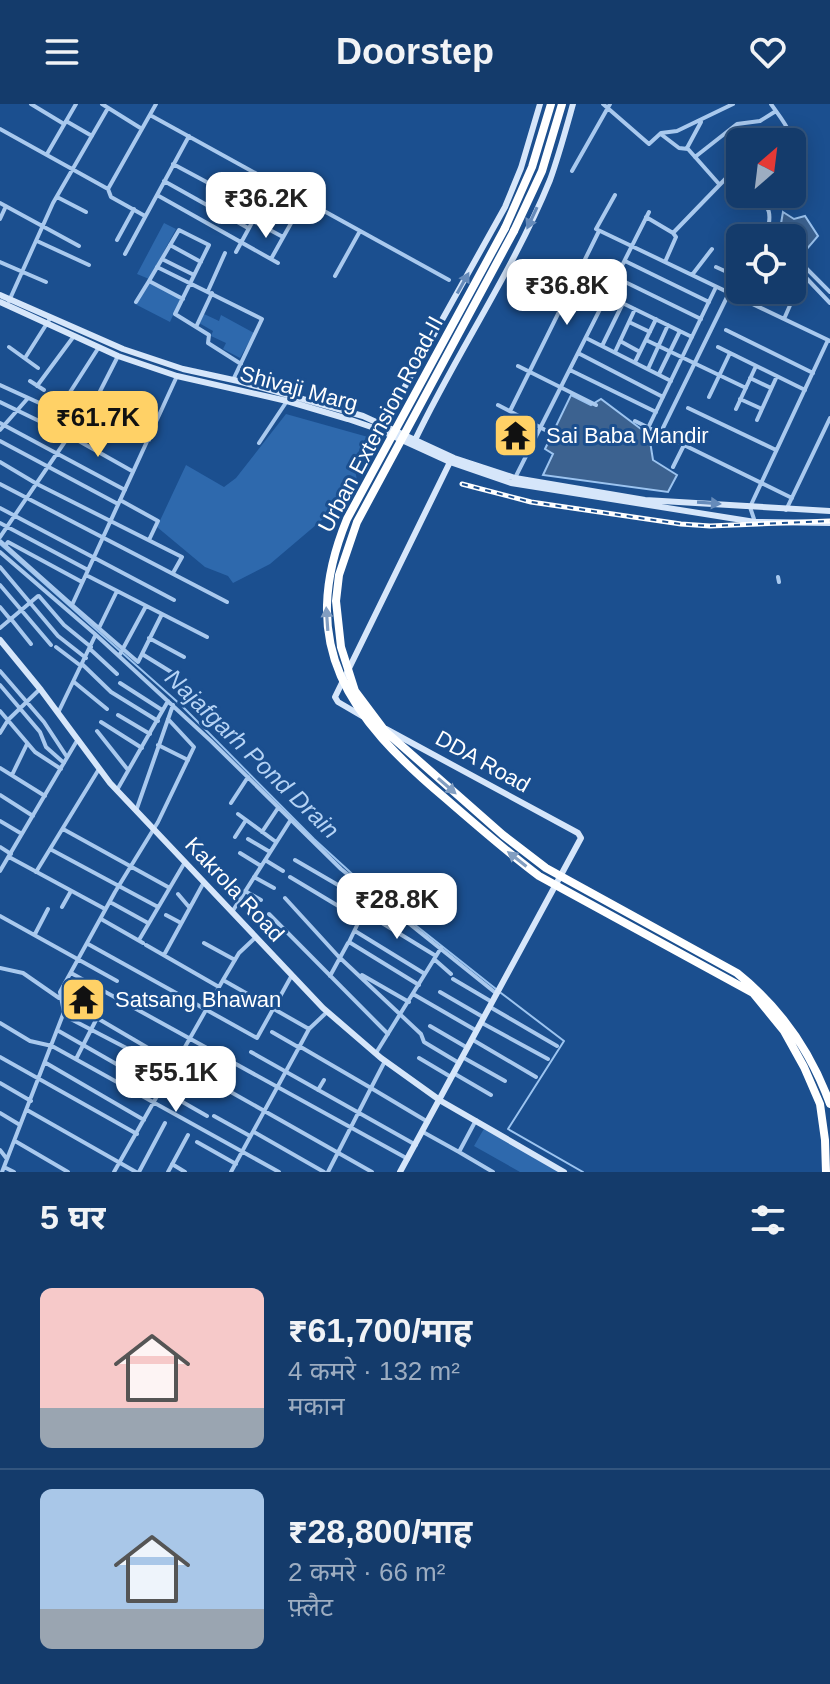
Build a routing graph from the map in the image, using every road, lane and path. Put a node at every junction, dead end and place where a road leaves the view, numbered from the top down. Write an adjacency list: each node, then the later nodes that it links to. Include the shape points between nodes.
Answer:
1 (31, 104): 18 (street)
2 (68, 104): 12 (street)
3 (102, 104): 14 (street)
4 (156, 104): 16 (street)
5 (540, 104): 178 (street, one-way to 5, via 505,207)
6 (551, 104): 50 (highway, Urban Extension Road-II)
7 (562, 104): 50 (highway, Urban Extension Road-II, via 542,171)
8 (573, 104): 186 (street, one-way to 186, via 550,179 519,245)
9 (603, 104): 13 (street)
10 (733, 104): 17 (street)
11 (771, 104): 15 (street)
12 (75, 106): 18 (street)
13 (608, 106): 22 (street, via 648,144); 30 (street)
14 (108, 108): 21 (street); 23 (street)
15 (776, 111): 19 (street); 27 (street, via 760,121 737,124)
16 (150, 115): 21 (street); 24 (street)
17 (702, 120): 22 (street); 25 (street)
18 (65, 123): 23 (street); 26 (street)
19 (786, 128)
20 (0, 129): 26 (street)
21 (142, 129): 35 (street)
22 (661, 133): 25 (street)
23 (93, 136): 29 (street)
24 (189, 136): 28 (street); 33 (street)
25 (687, 148): 27 (street)
26 (47, 154): 29 (street)
27 (695, 157): 34 (street)
28 (173, 164): 32 (street); 43 (street)
29 (74, 169): 35 (street); 38 (street)
30 (572, 171)
31 (726, 177): 34 (street)
32 (164, 181): 36 (street); 49 (street)
33 (274, 183): 39 (street); 43 (street)
34 (719, 184): 53 (street)
35 (108, 189): 42 (street, via 111,197)
36 (157, 195): 45 (street); 57 (street)
37 (615, 195): 52 (street)
38 (57, 197): 44 (street); 48 (street)
39 (304, 200): 51 (street); 54 (street)
40 (0, 203): 41 (street)
41 (6, 206): 46 (street); 48 (street)
42 (134, 209): 45 (street); 55 (street)
43 (259, 210): 47 (street)
44 (86, 212)
45 (145, 216): 64 (street)
46 (0, 219)
47 (253, 221): 49 (street); 54 (street)
48 (43, 228): 56 (street); 59 (street)
49 (248, 228): 57 (street)
50 (510, 230): 421 (highway, Urban Extension Road-II, one-way to 421, bridge, via 344,554 336,601 349,677 385,731 546,868 754,987 801,1041); 462 (highway, Urban Extension Road-II, one-way to 50, bridge, via 820,1104 784,1031 753,993 539,876 512,856 379,737 344,687 333,656 326,604 335,550 347,519)
51 (360, 231): 80 (street); 83 (street)
52 (599, 231): 60 (street); 140 (street)
53 (673, 233): 60 (street, via 647,215); 70 (street)
54 (283, 237): 66 (street)
55 (117, 240)
56 (37, 241): 72 (street); 77 (street)
57 (241, 242): 62 (street); 66 (street)
58 (170, 245): 65 (street); 69 (street); 69 (street, via 178,230 208,245)
59 (79, 246)
60 (632, 246): 67 (street); 70 (street)
61 (712, 249): 79 (street)
62 (236, 252)
63 (225, 253): 88 (street)
64 (125, 254)
65 (162, 259): 73 (street); 78 (street)
66 (271, 259): 71 (street)
67 (624, 261): 81 (street); 97 (street)
68 (0, 262): 77 (street)
69 (201, 262): 78 (street)
70 (665, 262): 79 (street)
71 (278, 263)
72 (89, 265)
73 (157, 267): 84 (street); 86 (street)
74 (716, 267): 76 (street)
75 (806, 268): 90 (street)
76 (726, 272)
77 (23, 273): 85 (street); 95 (street)
78 (194, 275): 86 (street)
79 (692, 275): 87 (street)
80 (335, 276)
81 (616, 277): 92 (street); 104 (street)
82 (806, 278): 99 (street)
83 (449, 280)
84 (149, 281): 93 (street); 96 (street)
85 (46, 282)
86 (191, 282): 88 (street); 93 (street)
87 (716, 287): 89 (street); 97 (street)
88 (210, 292): 109 (street); 133 (street, via 263,320)
89 (726, 292)
90 (830, 292)
91 (0, 295): 95 (street, Shivaji Marg)
92 (607, 295): 98 (street); 115 (street)
93 (183, 299): 109 (street, via 175,314)
94 (726, 299): 134 (street)
95 (6, 302): 106 (street, Shivaji Marg)
96 (136, 302)
97 (709, 302): 104 (street)
98 (623, 303): 102 (street); 119 (street)
99 (830, 303)
100 (752, 304): 105 (street)
101 (791, 304): 105 (street)
102 (635, 309): 103 (street); 107 (street)
103 (656, 319): 108 (street); 112 (street)
104 (701, 319): 114 (street)
105 (784, 319): 118 (street)
106 (49, 321): 113 (street, Shivaji Marg); 130 (street); 147 (street, Shivaji Marg, via 183,369)
107 (629, 322): 112 (street); 117 (street)
108 (668, 325): 111 (street); 120 (street)
109 (196, 327): 133 (street, via 209,335 208,343)
110 (726, 330): 141 (street)
111 (680, 331): 114 (street); 126 (street)
112 (650, 332): 116 (street)
113 (74, 336): 122 (street, Shivaji Marg); 151 (street)
114 (692, 337): 131 (street)
115 (586, 338): 119 (street); 127 (street)
116 (646, 340): 120 (street); 125 (street)
117 (620, 341): 124 (street); 125 (street)
118 (829, 341): 141 (street)
119 (602, 346): 124 (street)
120 (658, 346): 126 (street); 138 (street)
121 (9, 347): 130 (street)
122 (99, 347): 129 (street, Shivaji Marg); 162 (street)
123 (718, 347): 128 (street)
124 (615, 352): 132 (street)
125 (640, 352): 132 (street)
126 (670, 352): 131 (street); 142 (street)
127 (578, 353): 139 (street); 158 (street)
128 (730, 353): 136 (street); 144 (street)
129 (118, 356): 143 (street, Shivaji Marg); 168 (street)
130 (25, 358): 137 (street)
131 (682, 358): 134 (street); 149 (street)
132 (635, 362): 138 (street)
133 (241, 364): 147 (street)
134 (695, 364): 144 (street); 183 (street)
135 (518, 366): 140 (street)
136 (756, 366): 145 (street); 146 (street)
137 (38, 368)
138 (648, 369): 142 (street)
139 (570, 370): 152 (street); 173 (street)
140 (530, 372): 152 (street); 172 (street)
141 (813, 373): 157 (street)
142 (659, 374): 149 (street)
143 (177, 376): 153 (street, Shivaji Marg); 185 (street)
144 (720, 376): 154 (street); 159 (street)
145 (777, 376): 155 (street); 157 (street)
146 (750, 378): 154 (street); 155 (street)
147 (233, 380): 153 (street); 178 (street, Shivaji Marg)
148 (30, 381): 151 (street)
149 (671, 381): 158 (street)
150 (0, 385): 160 (street)
151 (37, 386): 156 (street)
152 (561, 387): 166 (street); 180 (street)
153 (229, 388): 163 (street, Shivaji Marg)
154 (746, 388): 161 (street)
155 (771, 388): 170 (street)
156 (44, 390)
157 (805, 390): 190 (street)
158 (663, 397): 173 (street)
159 (709, 397)
160 (28, 398): 171 (street); 176 (street)
161 (740, 399): 169 (street); 170 (street)
162 (65, 400)
163 (287, 401): 188 (street); 193 (street, Shivaji Marg, via 380,430)
164 (0, 402): 171 (street)
165 (498, 405): 172 (street)
166 (596, 405)
167 (688, 408): 190 (street)
168 (91, 409): 176 (street); 185 (street)
169 (736, 409)
170 (762, 409): 175 (street)
171 (18, 410): 179 (street); 184 (street)
172 (510, 411): 180 (street)
173 (656, 412): 181 (street)
174 (830, 418): 203 (street)
175 (757, 420)
176 (79, 421): 184 (street)
177 (635, 421): 181 (street)
178 (384, 424): 186 (street, Shivaji Marg)
179 (1, 426): 191 (street)
180 (541, 427): 182 (street); 197 (street)
181 (648, 428): 183 (street)
182 (549, 432)
183 (660, 434): 189 (street)
184 (70, 436): 191 (street); 196 (street)
185 (149, 440): 196 (street)
186 (415, 440): 197 (street, Shivaji Marg)
187 (0, 441): 194 (street)
188 (259, 443)
189 (684, 445): 195 (street); 200 (street)
190 (777, 450): 200 (street)
191 (58, 453): 194 (street); 201 (street)
192 (0, 462): 199 (street)
193 (450, 463): 211 (street, Shivaji Marg, via 511,483); 367 (street, DDA Road, via 335,697 581,835)
194 (49, 467): 199 (street); 204 (street)
195 (673, 467)
196 (133, 472): 201 (street)
197 (515, 478): 205 (street, Shivaji Marg, one-way to 205, via 645,500)
198 (0, 484): 202 (street)
199 (37, 484): 202 (street); 210 (street)
200 (762, 484): 203 (street); 205 (street)
201 (125, 490): 204 (street)
202 (27, 498): 209 (street); 216 (street)
203 (792, 498): 207 (street)
204 (119, 502): 210 (street); 217 (street, via 158,521)
205 (750, 507): 207 (street, Shivaji Marg); 211 (street)
206 (0, 508): 209 (street)
207 (786, 510): 208 (street, Shivaji Marg)
208 (830, 511)
209 (15, 516): 214 (street); 220 (street)
210 (111, 520): 216 (street); 217 (street)
211 (755, 522): 213 (street, Shivaji Marg)
212 (0, 523): 214 (street)
213 (830, 523)
214 (7, 527): 215 (street); 222 (street)
215 (0, 539): 218 (street)
216 (103, 539): 220 (street); 223 (street)
217 (149, 540): 223 (street, via 183,558)
218 (5, 546): 224 (street, via 8,542); 226 (street)
219 (0, 552): 226 (street)
220 (94, 558): 222 (street); 229 (street)
221 (0, 567): 230 (street)
222 (87, 572): 224 (street); 227 (street)
223 (172, 574): 231 (street)
224 (82, 583): 232 (street)
225 (0, 585): 235 (street)
226 (48, 588): 228 (street); 232 (street); 239 (street)
227 (117, 591): 233 (street); 239 (street)
228 (39, 596): 230 (street); 244 (street)
229 (174, 600)
230 (31, 602): 235 (street); 248 (street, via 58,636)
231 (227, 602)
232 (72, 605): 239 (street)
233 (146, 606): 236 (street); 245 (street)
234 (0, 607): 237 (street)
235 (22, 610): 237 (street); 249 (street, via 54,646)
236 (162, 614): 240 (street); 241 (street)
237 (10, 619): 238 (street); 243 (street)
238 (0, 628)
239 (97, 632): 244 (street); 245 (street); 245 (street)
240 (207, 637)
241 (149, 638): 246 (street); 247 (street)
242 (0, 640): 256 (street, Kakrola Road)
243 (31, 644)
244 (90, 648): 248 (street); 251 (street)
245 (121, 652): 246 (street, via 138,662); 257 (street)
246 (142, 654): 252 (street)
247 (184, 657)
248 (86, 658): 249 (street)
249 (82, 665): 253 (street); 268 (street, via 111,692)
250 (0, 671): 258 (street)
251 (117, 674)
252 (176, 675)
253 (74, 682): 261 (street); 264 (street)
254 (120, 683): 262 (street)
255 (0, 685): 260 (street)
256 (40, 689): 258 (street); 264 (street, Kakrola Road)
257 (168, 701): 259 (street); 262 (street)
258 (26, 702): 260 (street); 278 (street, via 44,722)
259 (173, 705): 266 (street); 283 (street)
260 (19, 708): 267 (street); 278 (street, via 46,748)
261 (107, 709)
262 (163, 710): 268 (street)
263 (0, 711): 267 (street)
264 (58, 713): 273 (street, Kakrola Road)
265 (118, 715): 272 (street)
266 (168, 719): 275 (street); 277 (street, via 194,745)
267 (8, 720): 271 (street); 274 (street)
268 (158, 721): 272 (street)
269 (101, 722): 276 (street)
270 (97, 731): 281 (street)
271 (0, 733)
272 (150, 735): 276 (street)
273 (78, 739): 278 (street); 280 (street, Kakrola Road)
274 (27, 743): 278 (street, via 35,752); 282 (street)
275 (158, 745): 277 (street); 289 (street)
276 (142, 748): 281 (street)
277 (188, 760): 296 (street)
278 (64, 763): 285 (street)
279 (0, 768): 282 (street)
280 (99, 769): 284 (street, Kakrola Road); 295 (street)
281 (129, 770): 284 (street)
282 (12, 775): 285 (street)
283 (248, 777): 287 (street); 288 (street)
284 (117, 790): 289 (street, Kakrola Road)
285 (45, 796): 291 (street)
286 (1, 797): 291 (street)
287 (231, 803)
288 (278, 808): 294 (street); 297 (street)
289 (136, 811): 296 (street, Kakrola Road)
290 (238, 814): 292 (street)
291 (33, 816): 298 (street)
292 (246, 820): 297 (street); 299 (street)
293 (0, 821): 298 (street)
294 (290, 821): 301 (street); 324 (street)
295 (63, 829): 303 (street); 310 (street)
296 (153, 829): 309 (street, Kakrola Road); 310 (street)
297 (262, 832): 301 (street)
298 (22, 834): 306 (street)
299 (235, 837)
300 (248, 839): 304 (street)
301 (276, 842): 304 (street)
302 (0, 847): 306 (street)
303 (50, 849): 314 (street); 318 (street)
304 (270, 852): 307 (street)
305 (240, 853): 311 (street)
306 (10, 855): 312 (street); 314 (street)
307 (265, 860): 311 (street); 313 (street)
308 (295, 860): 328 (street)
309 (185, 862): 317 (street, Kakrola Road); 319 (street)
310 (130, 866): 318 (street); 319 (street)
311 (261, 866): 315 (street)
312 (0, 870)
313 (283, 871)
314 (36, 872): 321 (street)
315 (254, 877): 320 (street); 322 (street)
316 (290, 877): 340 (street)
317 (204, 882): 331 (street); 334 (street, Kakrola Road)
318 (118, 887): 327 (street); 330 (street)
319 (168, 887): 330 (street)
320 (274, 888)
321 (71, 891): 329 (street); 333 (street)
322 (245, 891): 326 (street); 334 (street)
323 (178, 894): 331 (street)
324 (373, 896): 328 (street); 350 (street)
325 (285, 898): 352 (street)
326 (261, 900)
327 (110, 902): 333 (street); 341 (street)
328 (369, 903): 335 (street)
329 (62, 907)
330 (158, 907): 341 (street)
331 (190, 907): 342 (street)
332 (48, 909): 344 (street)
333 (106, 909): 339 (street)
334 (232, 912): 345 (street, Kakrola Road)
335 (364, 912): 340 (street); 353 (street)
336 (269, 914): 361 (street)
337 (166, 915): 342 (street)
338 (0, 916): 344 (street)
339 (101, 919): 347 (street); 349 (street)
340 (360, 919): 343 (street)
341 (148, 923): 347 (street)
342 (181, 923): 351 (street)
343 (355, 931): 346 (street); 359 (street)
344 (35, 934): 354 (street)
345 (256, 937): 355 (street); 360 (street, Kakrola Road)
346 (349, 942): 352 (street); 365 (street)
347 (143, 943): 351 (street)
348 (204, 943): 355 (street)
349 (88, 944): 354 (street); 375 (street)
350 (441, 948): 353 (street); 367 (street)
351 (164, 955): 366 (street)
352 (340, 958): 357 (street); 361 (street)
353 (435, 958): 359 (street); 373 (street)
354 (79, 959): 358 (street); 364 (street)
355 (235, 960): 362 (street)
356 (0, 968): 371 (street, via 23,973)
357 (353, 970): 372 (street); 378 (street)
358 (71, 973): 363 (street); 388 (street)
359 (425, 974): 365 (street)
360 (292, 975): 374 (street); 376 (street, Kakrola Road)
361 (330, 976): 387 (street)
362 (223, 980): 366 (street); 374 (street)
363 (66, 981): 370 (street); 371 (street)
364 (117, 981)
365 (419, 985): 369 (street)
366 (219, 987): 375 (street)
367 (499, 991): 373 (street, DDA Road)
368 (440, 992): 379 (street)
369 (413, 994): 372 (street); 385 (street)
370 (96, 997)
371 (61, 1000): 377 (street)
372 (409, 1002): 378 (street)
373 (492, 1004): 379 (street, DDA Road); 393 (street)
374 (274, 1008): 375 (street, via 257,1038); 382 (street)
375 (205, 1010): 388 (street)
376 (327, 1012): 382 (street); 397 (street, Kakrola Road)
377 (63, 1015): 383 (street); 384 (street)
378 (399, 1017): 387 (street); 403 (street, via 424,1042)
379 (483, 1020): 385 (street, DDA Road); 401 (street)
380 (0, 1023): 391 (street, via 30,1041)
381 (430, 1026): 394 (street)
382 (309, 1029): 392 (street)
383 (57, 1030): 390 (street); 391 (street)
384 (91, 1030): 390 (street); 395 (street); 405 (street, via 97,1018)
385 (478, 1031): 389 (street, DDA Road)
386 (272, 1032): 392 (street)
387 (388, 1034): 397 (street)
388 (189, 1037): 405 (street); 413 (street)
389 (473, 1040): 394 (street, DDA Road); 408 (street)
390 (83, 1045): 400 (street); 414 (street)
391 (52, 1046): 400 (street); 404 (street)
392 (299, 1046): 406 (street); 415 (street)
393 (557, 1046)
394 (468, 1048): 403 (street, DDA Road)
395 (134, 1052)
396 (251, 1052): 406 (street)
397 (376, 1053): 402 (street, Kakrola Road)
398 (0, 1057): 409 (street)
399 (419, 1058): 407 (street)
400 (76, 1059): 420 (street)
401 (548, 1059)
402 (385, 1061): 415 (street); 419 (street, Kakrola Road)
403 (462, 1061): 407 (street, DDA Road); 411 (street)
404 (46, 1063): 409 (street); 426 (street)
405 (174, 1064): 414 (street); 423 (street)
406 (284, 1071): 413 (street); 416 (street)
407 (454, 1076): 417 (street); 419 (street, DDA Road)
408 (536, 1077)
409 (40, 1079): 418 (street); 433 (street)
410 (324, 1080): 416 (street)
411 (505, 1081)
412 (0, 1083): 418 (street)
413 (277, 1087): 423 (street); 431 (street)
414 (159, 1088): 420 (street); 434 (street)
415 (371, 1088): 425 (street); 428 (street)
416 (318, 1090): 425 (street)
417 (491, 1095)
418 (31, 1101): 422 (street)
419 (441, 1101): 427 (street, Kakrola Road); 428 (street, DDA Road)
420 (154, 1102): 426 (street); 440 (street)
421 (830, 1104)
422 (27, 1110): 430 (street); 445 (street)
423 (265, 1111): 434 (street); 441 (street)
424 (0, 1113): 430 (street)
425 (359, 1113): 431 (street); 438 (street)
426 (144, 1120): 433 (street)
427 (476, 1120): 442 (street); 461 (street, Kakrola Road)
428 (429, 1122): 432 (street, DDA Road)
429 (165, 1123): 452 (street)
430 (20, 1125): 436 (street)
431 (350, 1128): 441 (street); 444 (street)
432 (423, 1132): 438 (street, DDA Road); 442 (street)
433 (137, 1134): 445 (street)
434 (252, 1134): 440 (street); 457 (street)
435 (188, 1135): 446 (street)
436 (15, 1140): 443 (street); 450 (street)
437 (197, 1142): 447 (street)
438 (416, 1145): 444 (street, DDA Road)
439 (0, 1150): 443 (street)
440 (242, 1152): 447 (street); 456 (street)
441 (338, 1152): 457 (street); 458 (street)
442 (459, 1152): 460 (street)
443 (7, 1159): 448 (street)
444 (408, 1159): 459 (street, DDA Road)
445 (120, 1163): 451 (street); 452 (street)
446 (172, 1164): 453 (street); 454 (street)
447 (236, 1164): 455 (street)
448 (3, 1170): 449 (street)
449 (14, 1172)
450 (68, 1172)
451 (114, 1172)
452 (138, 1172)
453 (168, 1172)
454 (185, 1172)
455 (231, 1172)
456 (279, 1172)
457 (326, 1172)
458 (372, 1172)
459 (400, 1172)
460 (493, 1172)
461 (564, 1172)
462 (826, 1172)

